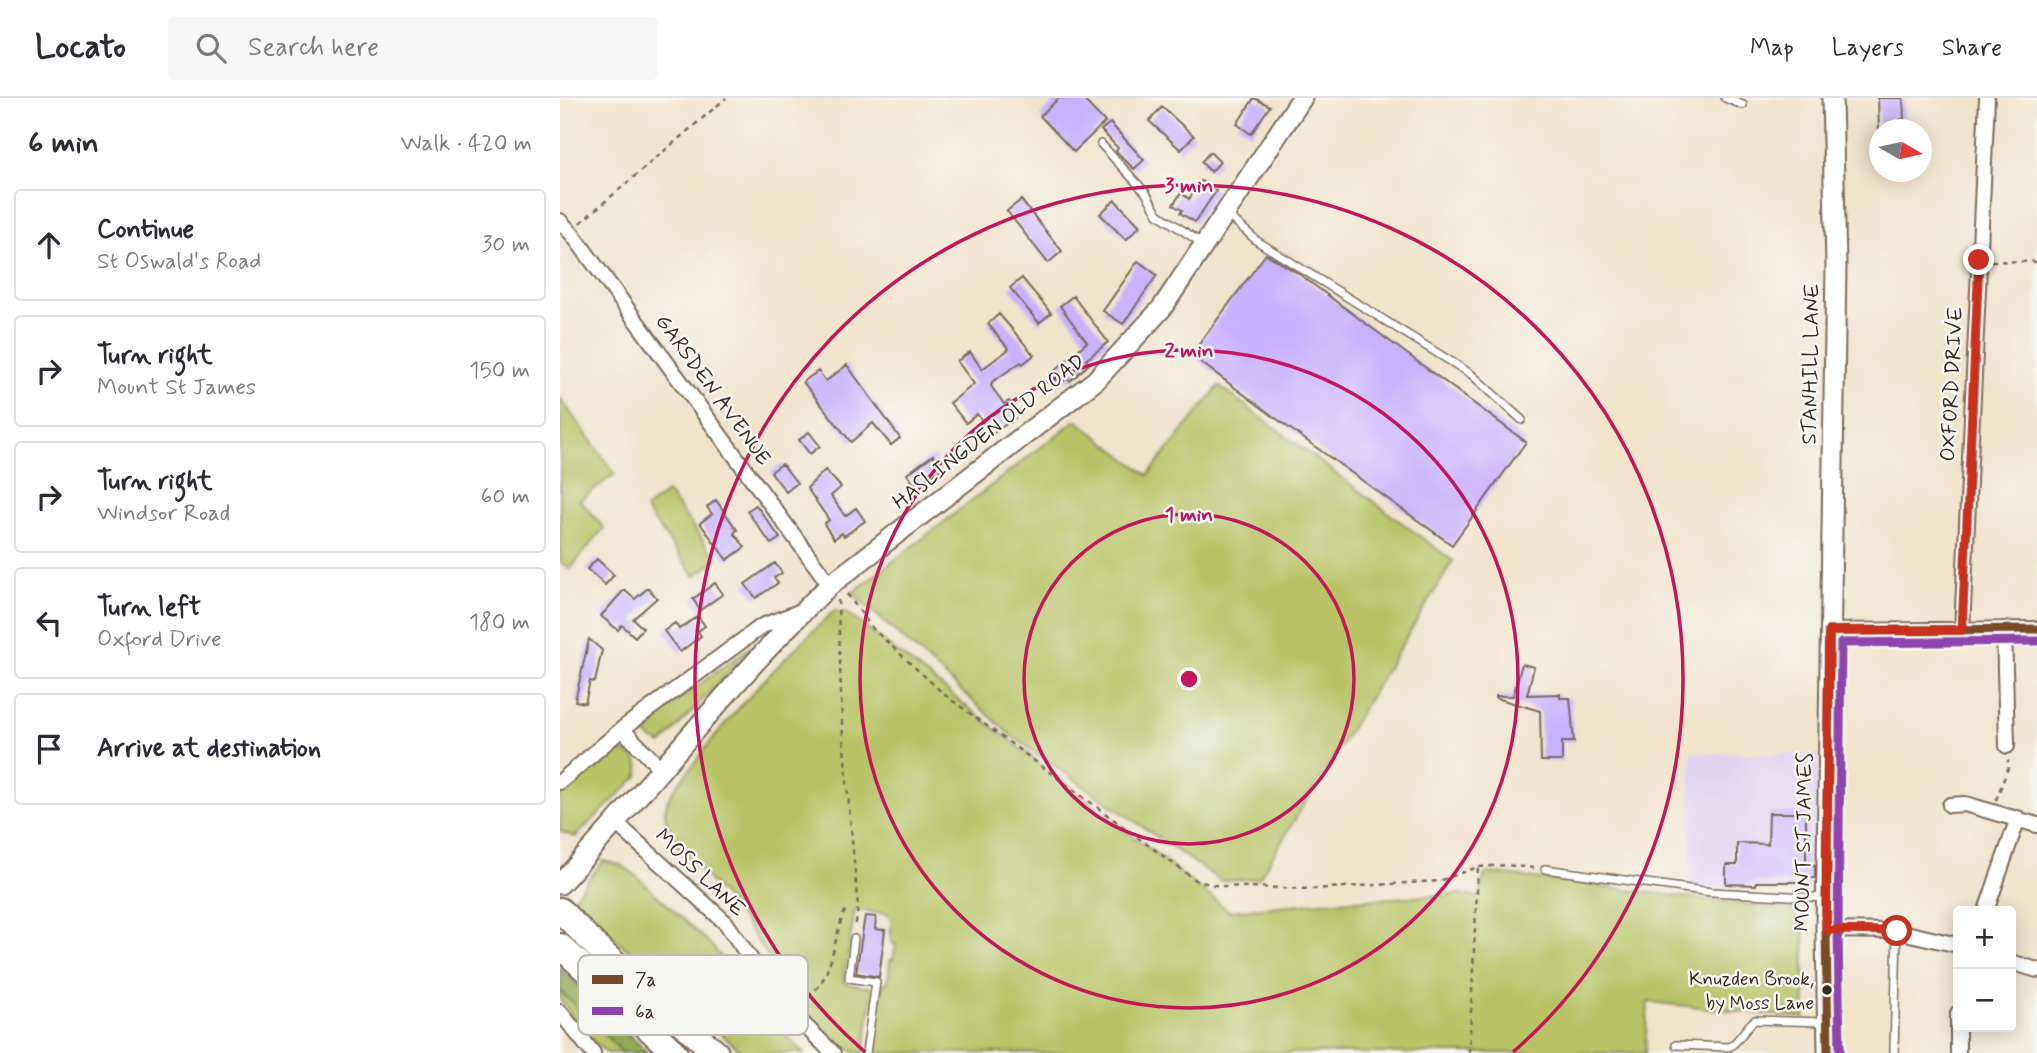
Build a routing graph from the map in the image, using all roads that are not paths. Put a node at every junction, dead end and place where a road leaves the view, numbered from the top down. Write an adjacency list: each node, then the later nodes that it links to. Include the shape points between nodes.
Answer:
1 (1302, 98): 7 (main road, HASLINGDEN OLD ROAD)
2 (1725, 98): 5 (lane)
3 (1832, 98): 16 (main road, STANHILL LANE, via 1836,264)
4 (1987, 98): 15 (street, OXFORD DRIVE)
5 (1743, 105)
6 (1101, 144): 9 (lane, via 1146,193 1158,214)
7 (1225, 213): 9 (main road, HASLINGDEN OLD ROAD); 10 (lane, via 1257,241 1471,374)
8 (565, 226): 11 (street, GARSDEN AVENUE)
9 (1204, 245): 11 (main road, HASLINGDEN OLD ROAD, via 1162,308 1096,380)
10 (1522, 419)
11 (834, 582): 12 (main road, HASLINGDEN OLD ROAD)
12 (804, 611): 17 (street, HASLINGDEN OLD ROAD, via 762,626); 19 (main road, HASLINGDEN OLD ROAD)
13 (2004, 629): 14 (street); 15 (street); 18 (street, via 2012,721)
14 (2037, 629)
15 (1962, 630): 16 (street)
16 (1829, 631): 27 (main road, MOUNT ST JAMES)
17 (622, 729): 19 (street); 20 (street, HASLINGDEN OLD ROAD)
18 (2007, 746)
19 (660, 768): 23 (main road, HASLINGDEN OLD ROAD)
20 (560, 782)
21 (1950, 805): 22 (street, via 1965,804)
22 (2018, 818): 24 (street); 28 (street)
23 (615, 822): 26 (main road, HASLINGDEN OLD ROAD); 36 (street, MOSS LANE, via 726,923)
24 (2037, 825)
25 (1545, 869): 27 (lane, via 1711,892)
26 (560, 884)
27 (1826, 898): 30 (main road, MOUNT ST JAMES)
28 (1988, 906)
29 (560, 910): 35 (highway)
30 (1826, 930): 31 (street); 41 (main road, MOUNT ST JAMES)
31 (1897, 931): 33 (street); 55 (lane)
32 (854, 936): 53 (lane, via 849,978 876,982)
33 (1953, 944)
34 (560, 946): 37 (highway)
35 (605, 955)
36 (749, 955)
37 (578, 963)
38 (2016, 964): 39 (street)
39 (2037, 970)
40 (560, 1012): 44 (street)
41 (1827, 1022): 48 (lane, via 1755,1020 1729,1047); 54 (main road, MOUNT ST JAMES)
42 (808, 1031): 52 (street, MOSS LANE)
43 (1958, 1032): 56 (street)
44 (578, 1034)
45 (579, 1035): 49 (street)
46 (656, 1035): 50 (highway)
47 (696, 1035): 51 (highway)
48 (1676, 1045)
49 (593, 1053)
50 (675, 1053)
51 (716, 1053)
52 (834, 1053)
53 (866, 1053)
54 (1828, 1053)
55 (1894, 1053)
56 (1958, 1053)

